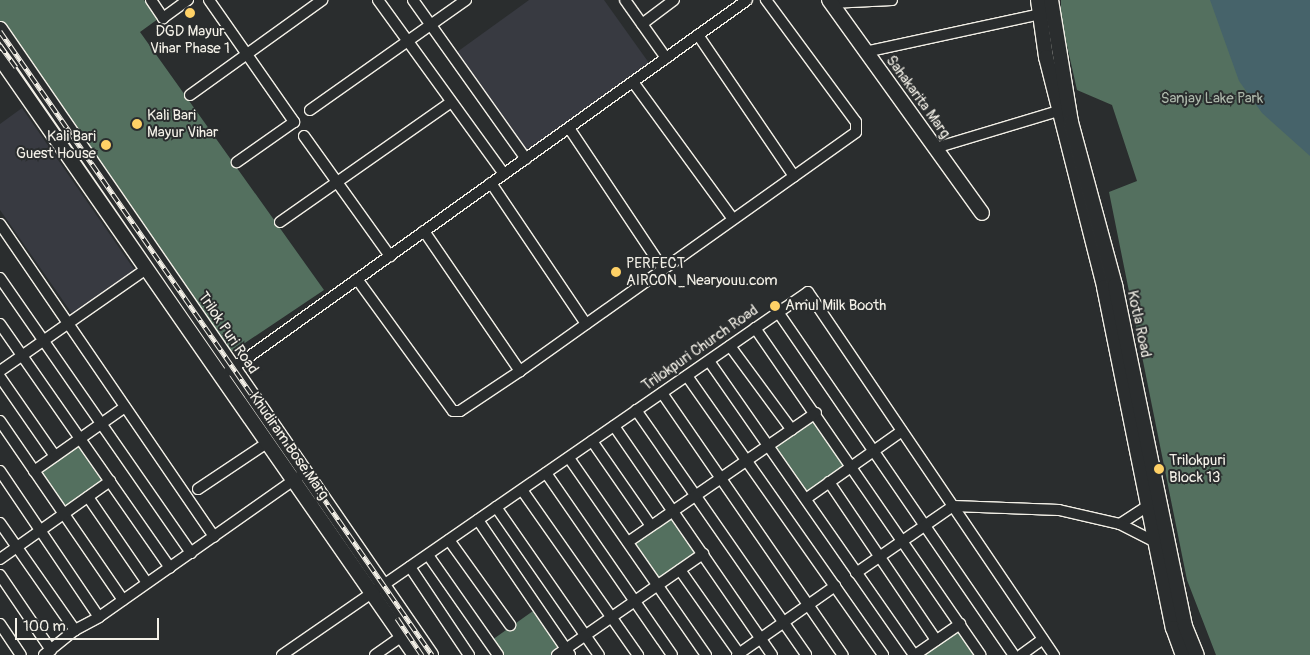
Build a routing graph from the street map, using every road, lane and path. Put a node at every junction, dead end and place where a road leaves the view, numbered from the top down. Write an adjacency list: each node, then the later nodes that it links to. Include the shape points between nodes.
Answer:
1 (151, 0): 2 (street, via 163,18)
2 (188, 0)
3 (209, 0): 22 (street)
4 (322, 0): 22 (street)
5 (378, 0): 19 (street)
6 (413, 0): 16 (street)
7 (466, 0): 16 (street)
8 (625, 0): 15 (street)
9 (674, 0): 15 (street)
10 (747, 0): 18 (street)
11 (766, 0): 36 (street, via 857,126 856,132)
12 (892, 0): 13 (street)
13 (830, 2): 21 (street, Sahakarita Marg)
14 (1045, 6): 21 (street); 29 (street, Kotla Road); 165 (street, Kotla Road, via 1071,122 1115,286 1185,626)
15 (642, 24): 24 (street)
16 (431, 25): 19 (street); 33 (street)
17 (0, 29): 20 (street, Trilok Puri Road)
18 (698, 35): 24 (street); 36 (street)
19 (406, 42): 27 (street); 28 (street)
20 (12, 46): 23 (street); 60 (street, Trilok Puri Road)
21 (865, 52): 32 (street, Sahakarita Marg)
22 (247, 55): 26 (street); 34 (street, via 294,122)
23 (0, 57): 45 (street, Khudiram Bose Marg)
24 (666, 58): 25 (street)
25 (633, 82): 30 (street); 40 (street)
26 (190, 95)
27 (450, 103): 35 (street); 37 (street)
28 (310, 110)
29 (1058, 111): 32 (street); 94 (street, Kotla Road, via 1104,287)
30 (569, 128): 33 (street); 46 (street)
31 (304, 136): 37 (street)
32 (936, 148): 39 (street, Sahakarita Marg)
33 (526, 159): 35 (street)
34 (237, 162)
35 (504, 174): 38 (street)
36 (794, 176): 40 (street)
37 (335, 182): 41 (street); 44 (street)
38 (491, 183): 43 (street); 52 (street)
39 (982, 213)
40 (732, 218): 46 (street)
41 (280, 222)
42 (0, 224): 50 (street)
43 (424, 232): 44 (street); 58 (street)
44 (390, 256): 48 (street)
45 (146, 269): 50 (street); 60 (street, Khudiram Bose Marg)
46 (663, 269): 52 (street)
47 (0, 278): 54 (street)
48 (358, 280): 58 (street, via 453,411 460,411); 60 (street)
49 (778, 312): 53 (street, Trilokpuri Church Road); 71 (street, Trilokpuri Church Road, via 808,292); 76 (street)
50 (69, 323): 54 (street); 64 (street)
51 (0, 324): 56 (street)
52 (586, 324): 58 (street)
53 (755, 328): 55 (street, Trilokpuri Church Road); 66 (street)
54 (44, 341): 56 (street); 68 (street)
55 (730, 346): 57 (street, Trilokpuri Church Road); 70 (street)
56 (23, 356): 59 (street); 72 (street)
57 (708, 361): 61 (street, Trilokpuri Church Road); 75 (street)
58 (520, 371)
59 (0, 372)
60 (227, 372): 74 (street, Khudiram Bose Marg); 84 (street, Trilok Puri Road)
61 (687, 376): 63 (street, Trilokpuri Church Road); 79 (street)
62 (0, 377): 77 (street)
63 (662, 393): 65 (street, Trilokpuri Church Road); 85 (street)
64 (125, 406): 68 (street); 104 (street)
65 (636, 410): 69 (street, Trilokpuri Church Road); 90 (street)
66 (816, 413): 70 (street); 80 (street)
67 (0, 421): 82 (street)
68 (101, 424): 72 (street); 110 (street)
69 (614, 426): 73 (street, Trilokpuri Church Road); 96 (street)
70 (792, 430): 75 (street)
71 (902, 431): 76 (street); 93 (street, Trilokpuri Church Road)
72 (80, 439): 77 (street); 86 (street)
73 (592, 441): 78 (street, Trilokpuri Church Road); 102 (street)
74 (267, 443): 84 (street, Khudiram Bose Marg); 88 (street)
75 (769, 446): 79 (street); 92 (street)
76 (873, 450): 80 (street); 101 (street)
77 (55, 456): 82 (street)
78 (569, 458): 83 (street, Trilokpuri Church Road); 108 (street)
79 (747, 460): 85 (street); 122 (street)
80 (852, 466): 87 (street); 105 (street)
81 (0, 471): 103 (street)
82 (34, 471): 97 (street)
83 (546, 473): 89 (street, Trilokpuri Church Road); 125 (street)
84 (299, 476): 104 (street); 123 (street, Khudiram Bose Marg)
85 (722, 478): 90 (street); 126 (street)
86 (110, 481): 91 (street); 116 (street)
87 (829, 482): 92 (street); 113 (street)
88 (198, 489)
89 (522, 490): 95 (street, Trilokpuri Church Road); 128 (street)
90 (696, 495): 96 (street); 129 (street)
91 (88, 497): 97 (street); 120 (street)
92 (806, 498): 118 (street)
93 (954, 506): 100 (street, via 1052,509); 101 (street); 137 (street, Trilokpuri Church Road)
94 (1148, 506): 100 (street); 107 (street, Kotla Road)
95 (496, 507): 98 (street, Trilokpuri Church Road); 134 (street)
96 (672, 511): 102 (street); 111 (street)
97 (64, 514): 103 (street); 124 (street)
98 (478, 520): 106 (street, Trilokpuri Church Road); 140 (street)
99 (0, 523): 109 (street)
100 (1120, 524): 107 (street)
101 (924, 525): 105 (street); 161 (street)
102 (651, 526): 108 (street)
103 (41, 531): 109 (street); 127 (street)
104 (214, 537): 110 (street)
105 (901, 539): 113 (street); 131 (street)
106 (449, 540): 112 (street, Trilokpuri Church Road); 132 (street)
107 (1154, 541): 164 (street, Kotla Road, via 1172,628)
108 (628, 542): 121 (street)
109 (17, 548): 114 (street); 133 (street)
110 (191, 553): 116 (street)
111 (703, 554): 117 (street); 136 (street)
112 (428, 555): 115 (street, Trilokpuri Church Road); 148 (street)
113 (880, 556): 118 (street); 138 (street)
114 (0, 560)
115 (410, 567): 123 (street, Trilokpuri Church Road); 147 (street)
116 (170, 568): 120 (street)
117 (680, 570): 121 (street); 154 (street)
118 (856, 573): 159 (street)
119 (0, 574): 141 (street)
120 (147, 583): 124 (street)
121 (658, 585): 125 (street); 153 (street)
122 (835, 586): 126 (street); 158 (street)
123 (378, 589): 135 (street, Khudiram Bose Marg); 139 (street, Trilokpuri Church Road); 146 (street)
124 (123, 600): 127 (street)
125 (635, 601): 128 (street); 152 (street)
126 (808, 605): 129 (street); 157 (street)
127 (99, 617): 133 (street)
128 (611, 617): 134 (street); 151 (street)
129 (784, 623): 136 (street); 156 (street)
130 (0, 624): 142 (street)
131 (960, 624): 138 (street); 160 (street)
132 (510, 625)
133 (75, 630): 141 (street)
134 (586, 635): 140 (street); 150 (street)
135 (402, 636): 144 (street); 145 (street, Khudiram Bose Marg)
136 (761, 639): 154 (street); 155 (street)
137 (1043, 639): 162 (street); 163 (street, Trilokpuri Church Road)
138 (936, 640): 159 (street)
139 (295, 652): 143 (street, Trilokpuri Church Road)
140 (568, 652): 149 (street)
141 (48, 653)
142 (21, 655)
143 (282, 655)
144 (374, 655)
145 (415, 655)
146 (431, 655)
147 (470, 655)
148 (498, 655)
149 (557, 655)
150 (600, 655)
151 (638, 655)
152 (672, 655)
153 (706, 655)
154 (739, 655)
155 (772, 655)
156 (806, 655)
157 (843, 655)
158 (883, 655)
159 (914, 655)
160 (981, 655)
161 (1014, 655)
162 (1021, 655)
163 (1054, 655)
164 (1183, 655)
165 (1197, 655)

